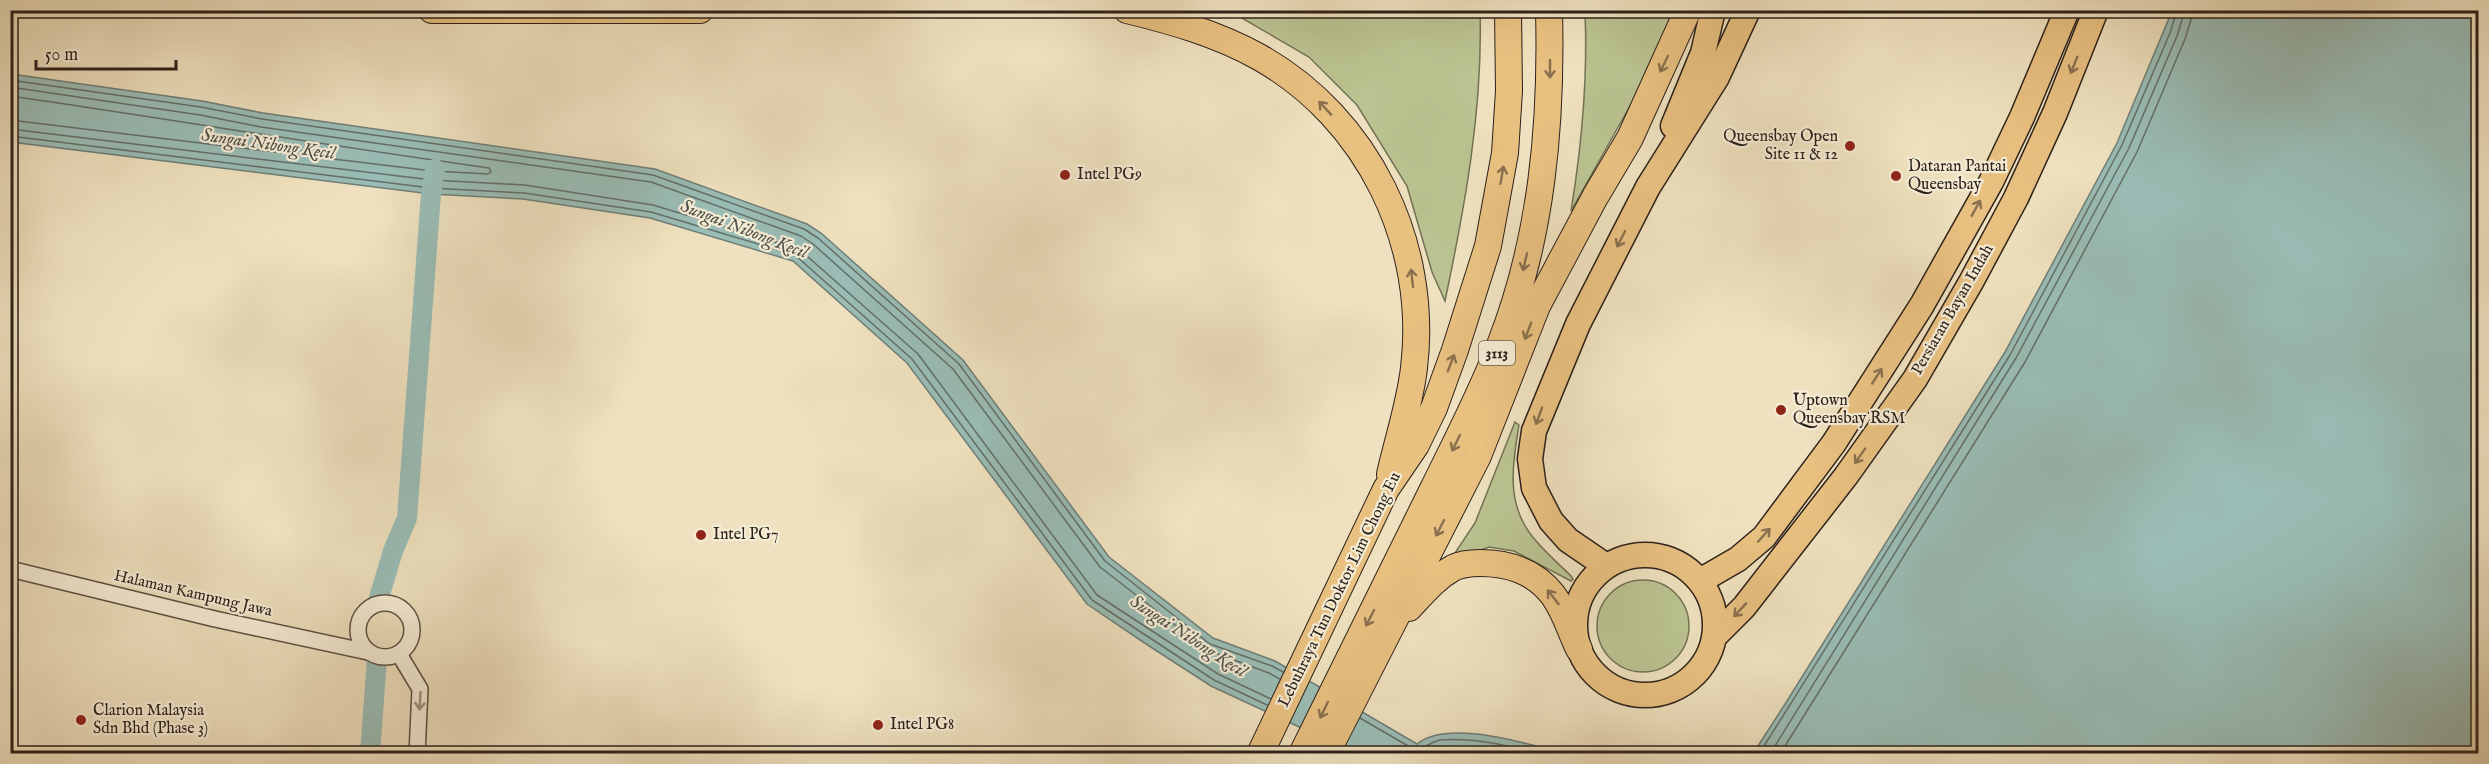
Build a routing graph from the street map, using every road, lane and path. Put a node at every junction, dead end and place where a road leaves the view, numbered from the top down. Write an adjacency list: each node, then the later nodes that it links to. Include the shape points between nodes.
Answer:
1 (432, 10): 2 (highway)
2 (700, 10)
3 (1127, 10): 12 (highway, one-way to 3, via 1414,369 1416,336 1413,277 1400,226 1386,193 1340,124 1293,79 1223,39)
4 (1508, 10): 12 (highway, Lebuhraya Tun Doktor Lim Chong Eu / 3113, one-way to 4, via 1416,445 1434,408 1488,246 1505,153)
5 (1549, 10): 21 (highway, 3113, one-way to 21, via 1551,68 1545,164 1522,275 1504,335)
6 (1688, 10): 16 (highway, one-way to 16, via 1630,138 1537,306 1478,456)
7 (1713, 10): 11 (main road, via 1703,52)
8 (1748, 10): 11 (main road, via 1717,77)
9 (2067, 10): 15 (main road, Persiaran Bayan Indah, one-way to 9, via 1738,559 1764,537 1834,442 1922,305 1991,182)
10 (2096, 10): 17 (main road, Persiaran Bayan Indah, one-way to 17, via 2016,198 1915,379 1839,485 1744,607)
11 (1648, 187): 13 (main road, one-way to 13, via 1578,324 1540,412 1530,459 1534,488 1551,521 1568,540)
12 (1386, 489): 23 (highway, Lebuhraya Tun Doktor Lim Chong Eu / 3113)
13 (1606, 566): 15 (main road, via 1625,557 1646,554 1685,567); 18 (main road, via 1589,582 1578,603 1574,626)
14 (10, 569): 19 (street, Halaman Kampung Jawa)
15 (1700, 580): 17 (main road, via 1710,597)
16 (1387, 631): 18 (highway, one-way to 16, via 1564,611 1552,594 1518,567 1499,563 1455,567 1433,581); 21 (highway)
17 (1715, 636): 18 (main road, via 1700,669 1678,686 1652,695 1633,694 1600,679)
18 (1579, 649)
19 (368, 652): 20 (street, via 390,658); 20 (street, via 357,630 362,615 373,605 388,603 402,608 412,623 411,640)
20 (399, 654): 22 (street, one-way to 22, via 420,689)
21 (1355, 671): 24 (highway, 3113, one-way to 24); 25 (highway)
22 (417, 753)
23 (1260, 753)
24 (1302, 753)
25 (1326, 753)

